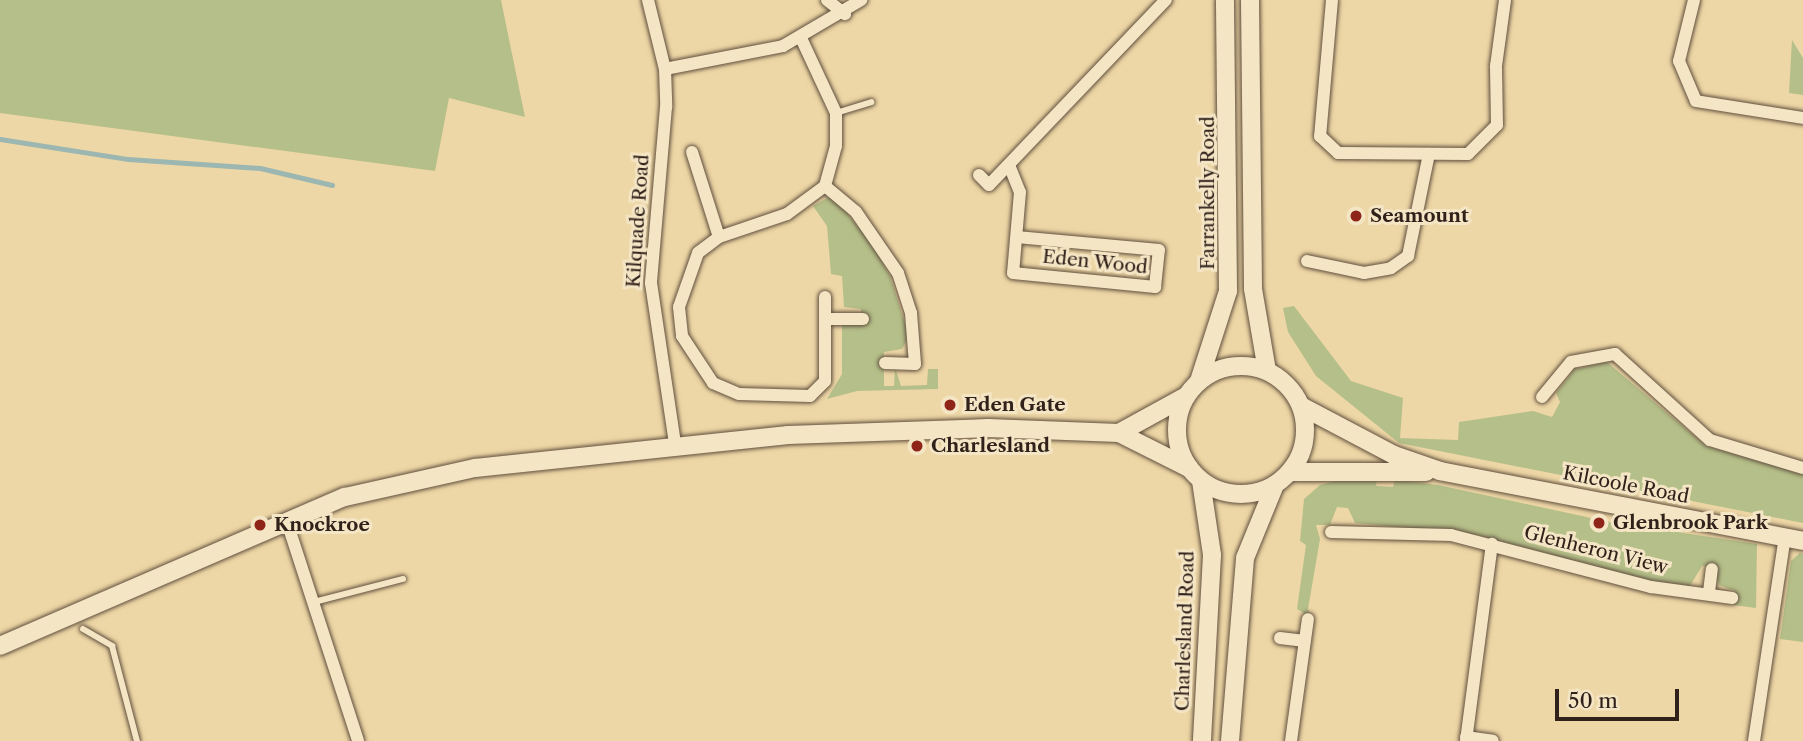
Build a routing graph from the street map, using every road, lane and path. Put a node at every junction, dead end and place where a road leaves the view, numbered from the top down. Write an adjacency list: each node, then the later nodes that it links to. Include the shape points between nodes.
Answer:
1 (648, 0): 12 (street, Kilquade Road)
2 (827, 0): 10 (street)
3 (861, 0): 10 (street)
4 (1166, 0): 18 (street)
5 (1224, 0): 29 (main road, Farrankelly Road, via 1228,291)
6 (1250, 0): 28 (main road, via 1253,289)
7 (1332, 0): 17 (street, via 1320,136 1338,153)
8 (1505, 0): 17 (street, via 1496,66 1497,125 1468,154)
9 (1694, 0): 15 (street, via 1679,61 1696,101)
10 (845, 14): 11 (street)
11 (801, 38): 12 (street, via 750,56); 14 (street)
12 (665, 69): 34 (street, Kilquade Road, via 651,283)
13 (871, 102): 14 (lane)
14 (836, 113): 20 (street, via 836,146)
15 (1803, 118)
16 (692, 152): 21 (street)
17 (1429, 154): 23 (street, via 1408,256 1391,268 1364,272)
18 (1009, 165): 19 (street, via 989,185); 22 (street, Eden Wood, via 1020,192)
19 (979, 175)
20 (825, 186): 21 (street, via 788,214); 27 (street, via 856,212 898,273 911,313 915,364)
21 (719, 237): 25 (street, via 698,253 679,307 694,363 713,383 739,394 810,396 825,381)
22 (1017, 237): 22 (street, Eden Wood, via 1159,250 1155,287 1013,273)
23 (1307, 261)
24 (825, 297): 25 (street)
25 (825, 319): 26 (street)
26 (863, 319)
27 (885, 363)
28 (1267, 371): 29 (main road, via 1231,366); 32 (main road)
29 (1199, 381): 30 (main road)
30 (1185, 397): 33 (main road); 38 (main road, via 1177,436)
31 (1542, 397): 35 (street, via 1571,362 1615,354 1710,440)
32 (1301, 406): 36 (main road, via 1394,455); 37 (main road, via 1305,440)
33 (1119, 433): 34 (main road, via 923,430); 38 (main road)
34 (675, 444): 40 (main road, via 407,480)
35 (1803, 468)
36 (1440, 471): 37 (main road); 42 (main road, Kilcoole Road)
37 (1290, 472): 39 (main road)
38 (1195, 475): 39 (main road, via 1237,494); 57 (main road, Charlesland Road, via 1212,555)
39 (1275, 485): 58 (main road, via 1245,558)
40 (287, 522): 48 (street); 53 (main road)
41 (1331, 532): 43 (street, Glenheron View, via 1451,535)
42 (1794, 539): 61 (street)
43 (1492, 544): 46 (street, Glenheron View, via 1651,587); 54 (street)
44 (1712, 569): 46 (street)
45 (403, 579): 48 (lane)
46 (1709, 592): 47 (street, Glenheron View)
47 (1732, 598)
48 (314, 602): 56 (street)
49 (1308, 619): 52 (street)
50 (83, 629): 55 (lane, via 112,646)
51 (1280, 638): 52 (street)
52 (1305, 641): 59 (street)
53 (0, 646)
54 (1466, 739): 60 (street)
55 (136, 741)
56 (358, 741)
57 (1202, 741)
58 (1230, 741)
59 (1292, 741)
60 (1493, 741)
61 (1754, 741)

